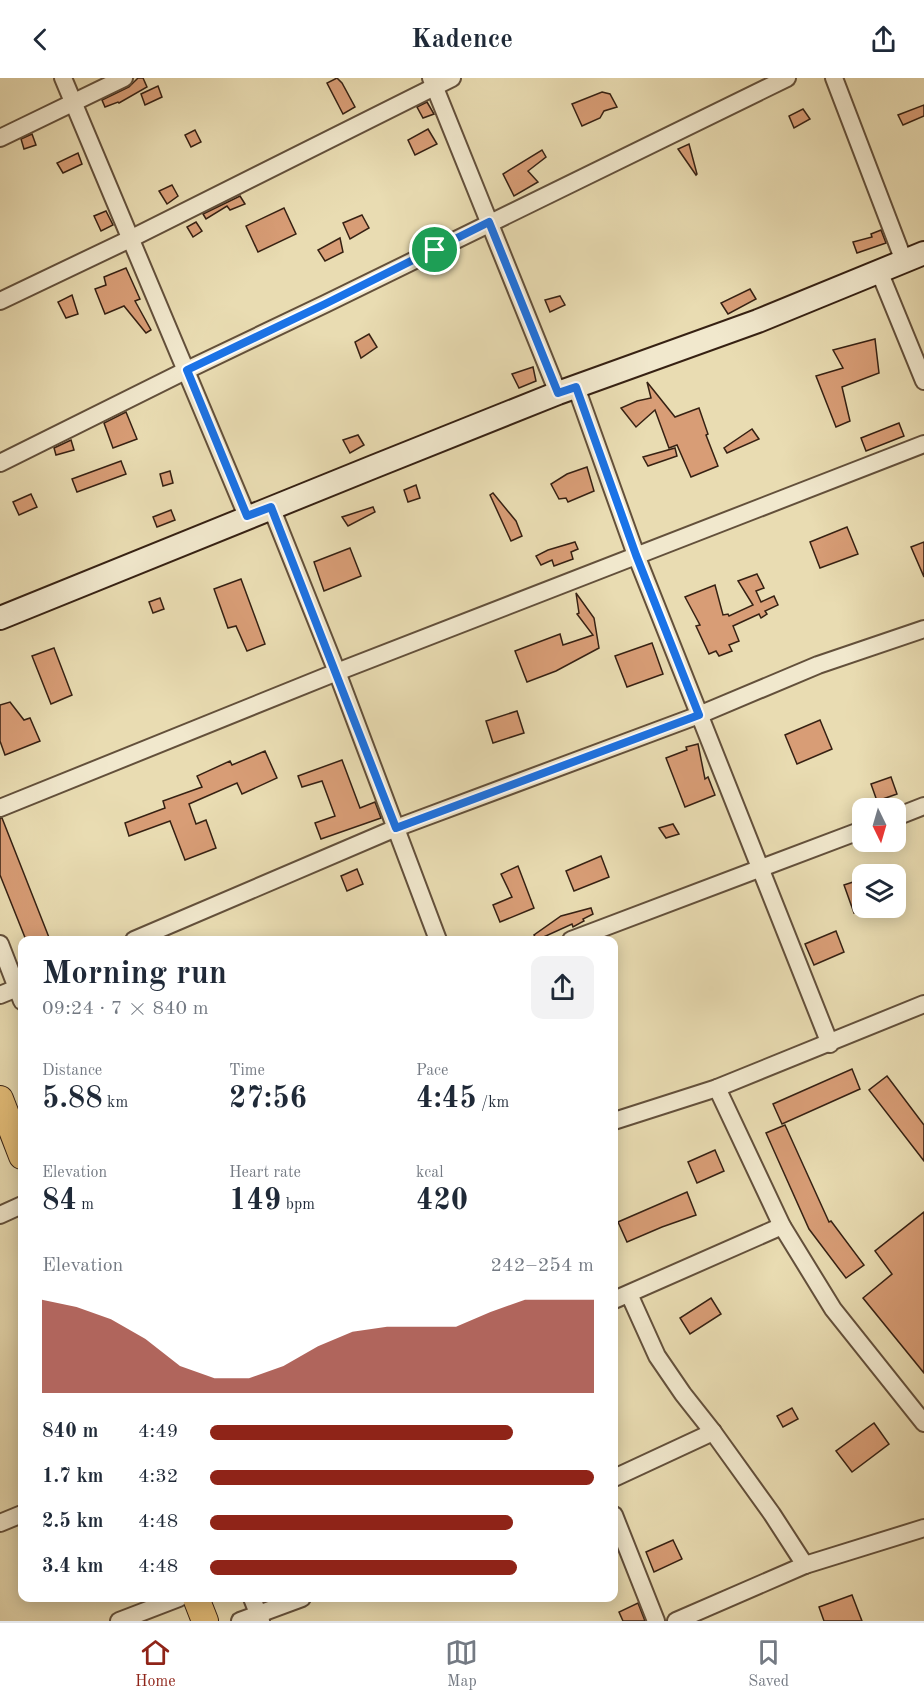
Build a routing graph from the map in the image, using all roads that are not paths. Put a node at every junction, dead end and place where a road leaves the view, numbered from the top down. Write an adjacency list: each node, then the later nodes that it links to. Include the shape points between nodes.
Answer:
1 (63, 78): 7 (street)
2 (124, 78): 7 (street)
3 (452, 78): 6 (street)
4 (787, 78): 9 (street)
5 (834, 78): 11 (street)
6 (432, 82): 9 (street); 10 (street)
7 (74, 102): 8 (street); 10 (street)
8 (0, 138)
9 (489, 222): 14 (street); 16 (street)
10 (130, 239): 13 (street); 14 (street)
11 (914, 257): 12 (street)
12 (879, 271): 15 (street); 16 (street, via 758,321)
13 (0, 301)
14 (187, 370): 18 (street); 20 (street)
15 (924, 381)
16 (567, 390): 19 (street); 21 (street)
17 (924, 444): 21 (street)
18 (0, 463)
19 (271, 507): 20 (street); 24 (street)
20 (247, 516): 22 (street)
21 (636, 555): 24 (street); 25 (street)
22 (0, 618)
23 (924, 628): 25 (street, via 819,665)
24 (337, 672): 27 (street); 29 (street)
25 (699, 715): 29 (street); 31 (street)
26 (924, 806): 28 (street)
27 (0, 808)
28 (906, 813)
29 (396, 828): 32 (street); 33 (street)
30 (852, 834): 31 (street)
31 (760, 870): 34 (street); 40 (street)
32 (143, 936)
33 (436, 936)
34 (582, 936)
35 (0, 944): 36 (street)
36 (18, 985)
37 (18, 992): 38 (street)
38 (0, 995)
39 (924, 1004): 40 (street)
40 (830, 1044): 41 (street)
41 (717, 1088): 43 (street); 47 (street)
42 (0, 1099): 44 (main road)
43 (618, 1121)
44 (18, 1146)
45 (18, 1207): 46 (street)
46 (0, 1215)
47 (782, 1226): 48 (street); 49 (street, via 833,1309)
48 (621, 1297): 50 (street, via 657,1356)
49 (924, 1423)
50 (713, 1432): 51 (street); 56 (street)
51 (618, 1476)
52 (18, 1516): 53 (street)
53 (0, 1523)
54 (618, 1525): 65 (street)
55 (924, 1528): 56 (street)
56 (805, 1565): 66 (street)
57 (169, 1602): 62 (street)
58 (198, 1602): 63 (main road)
59 (253, 1602): 61 (street)
60 (293, 1602): 61 (street)
61 (259, 1618): 64 (street)
62 (119, 1621)
63 (206, 1621)
64 (240, 1621)
65 (656, 1621)
66 (676, 1621)

